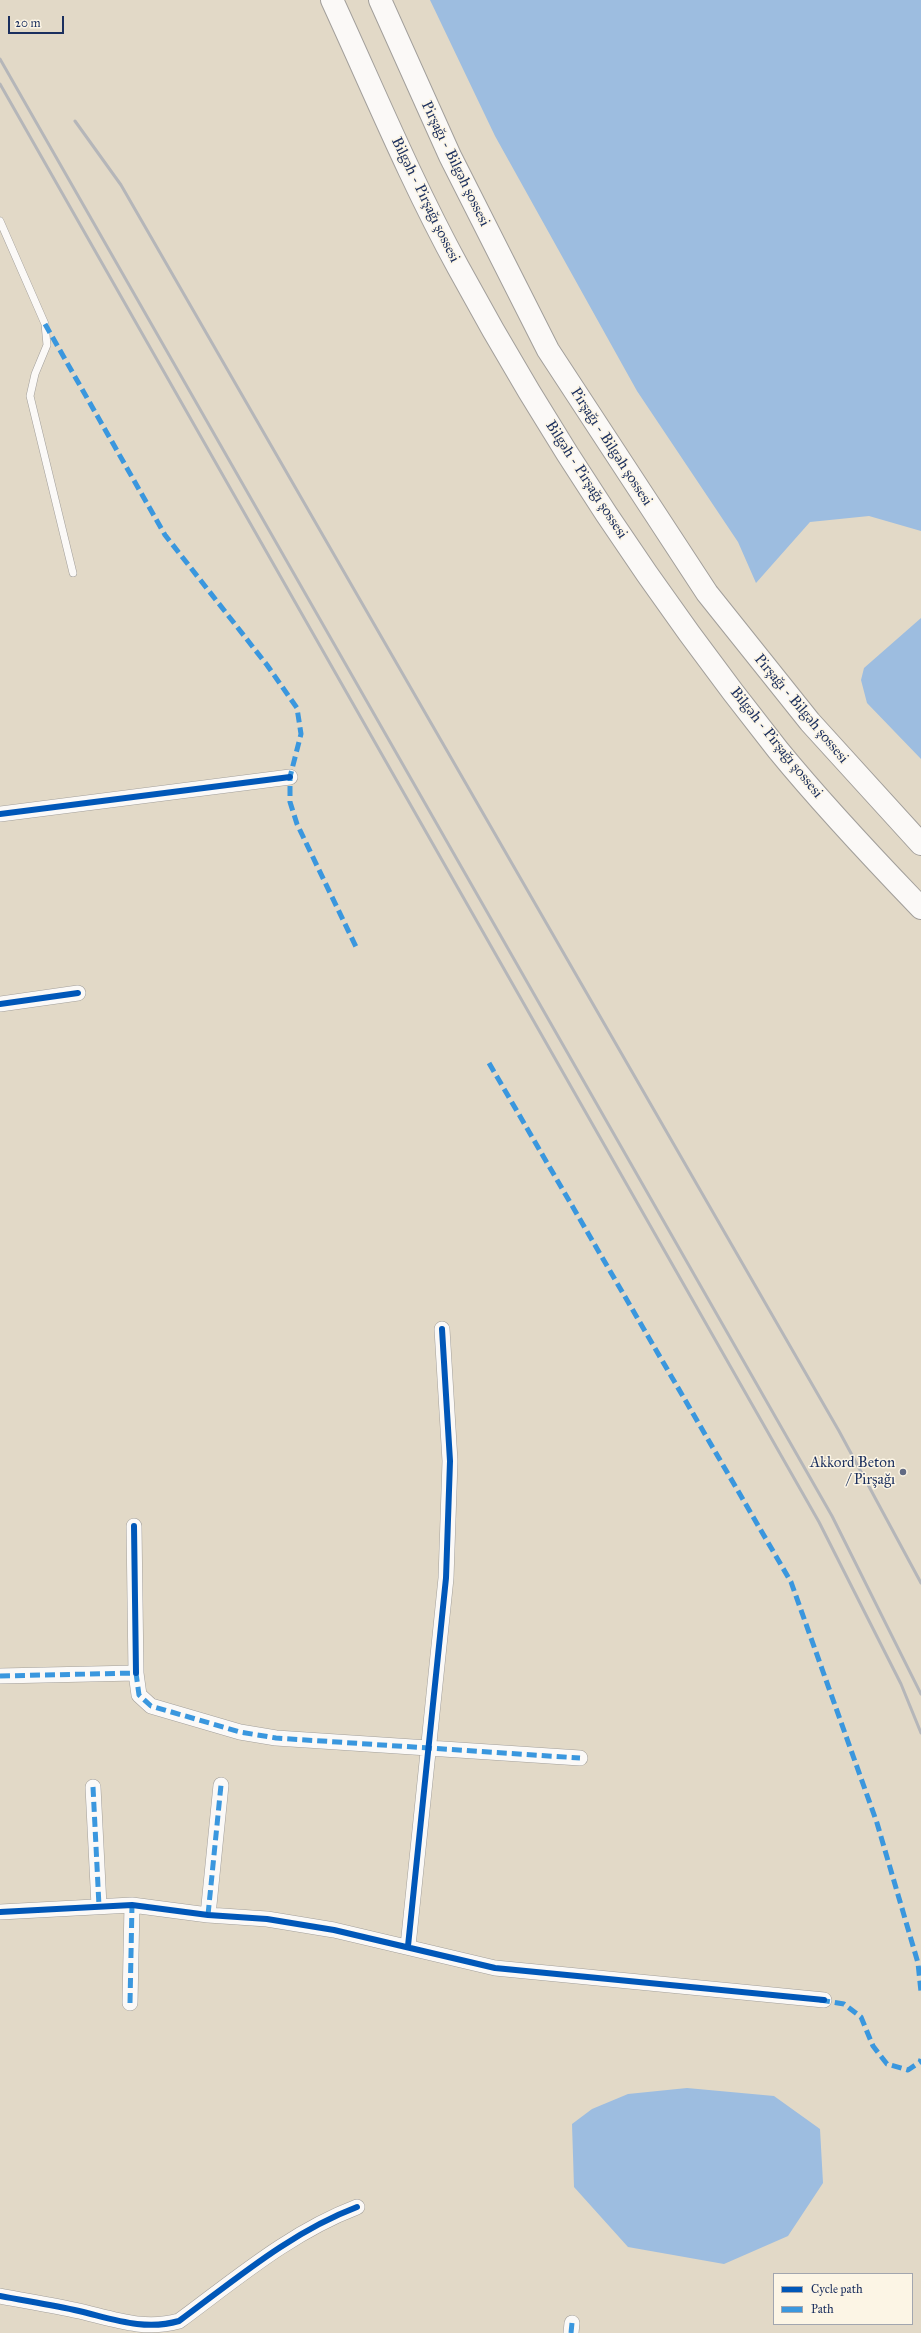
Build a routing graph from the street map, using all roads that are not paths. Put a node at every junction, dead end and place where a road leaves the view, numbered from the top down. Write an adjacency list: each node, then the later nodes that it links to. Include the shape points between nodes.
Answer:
1 (332, 0): 8 (highway, Bilgəh - Pirşağı şossesi, via 409,170 457,266 516,369 596,498 679,620 779,750 857,841)
2 (380, 0): 7 (highway, Pirşağı - Bilgəh şossesi, via 450,156 548,350 707,593 810,722)
3 (0, 221): 4 (lane, via 46,324 47,345 35,374 30,396)
4 (73, 573)
5 (290, 777): 6 (street)
6 (0, 814)
7 (921, 844)
8 (921, 908)
9 (78, 993): 10 (street)
10 (0, 1004)
11 (442, 1330): 15 (street, via 450,1461 446,1578)
12 (134, 1526): 13 (street)
13 (136, 1673): 14 (street); 15 (street, via 139,1695 151,1706 240,1732 276,1738)
14 (0, 1676)
15 (426, 1749): 16 (street); 23 (street)
16 (580, 1758)
17 (221, 1785): 22 (street)
18 (93, 1787): 20 (street)
19 (132, 1905): 20 (street); 22 (street); 25 (street)
20 (99, 1906): 21 (street)
21 (0, 1912)
22 (208, 1915): 23 (street, via 267,1919)
23 (408, 1946): 24 (street, via 495,1968)
24 (824, 2000)
25 (130, 2003)
26 (357, 2207): 28 (street, via 328,2218 300,2233 179,2321)
27 (0, 2296): 28 (street)
28 (164, 2329)

